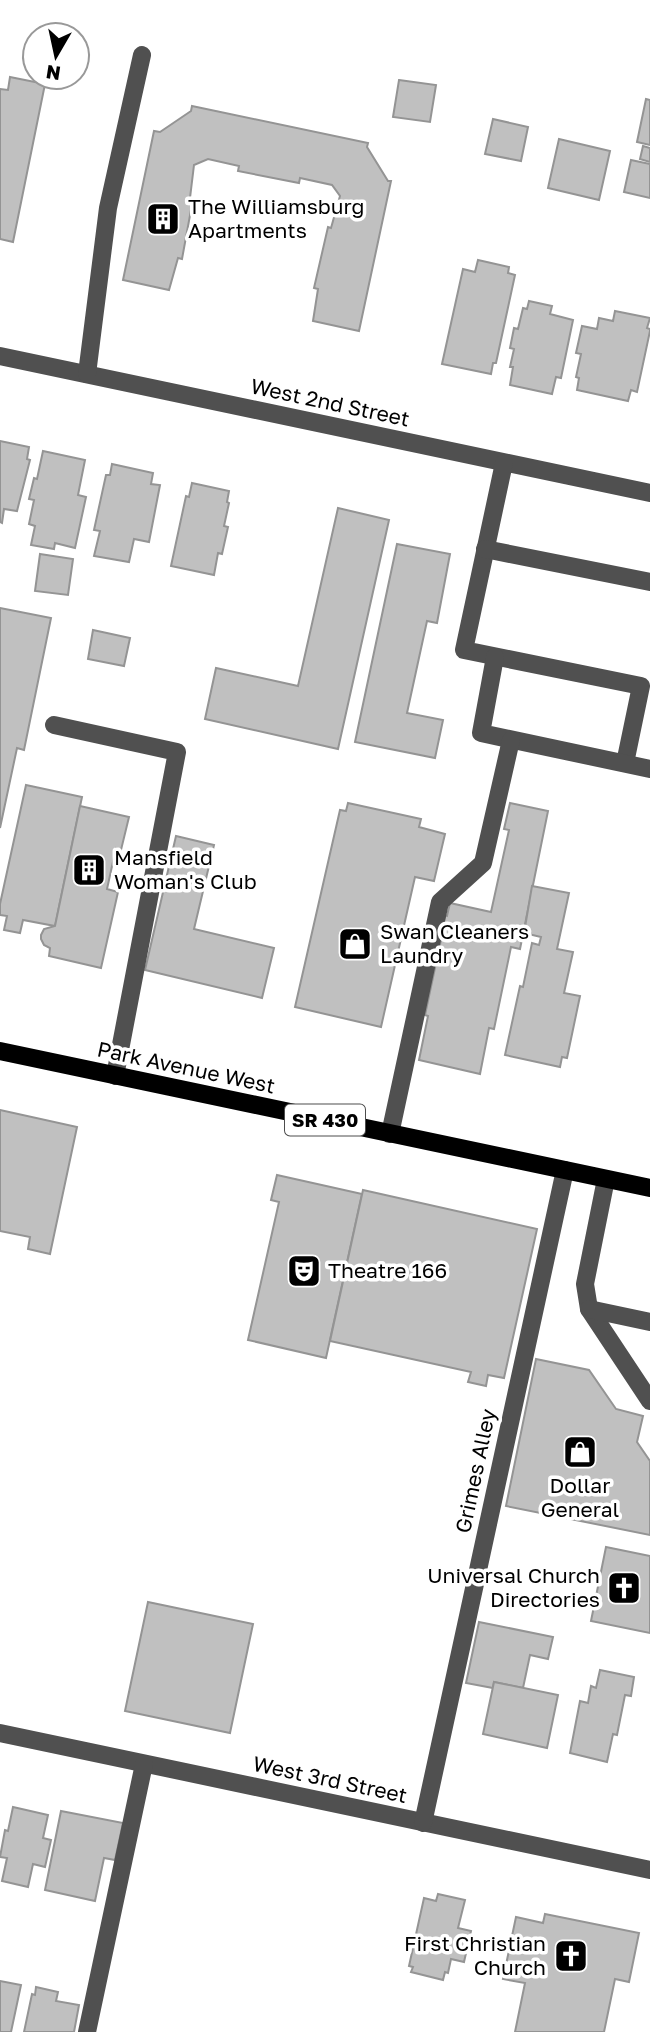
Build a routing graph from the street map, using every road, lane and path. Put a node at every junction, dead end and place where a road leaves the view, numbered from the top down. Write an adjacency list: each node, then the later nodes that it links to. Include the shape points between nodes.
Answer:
1 (142, 55): 3 (street, via 108,208)
2 (0, 356): 3 (street, West 2nd Street)
3 (87, 374): 4 (street, West 2nd Street)
4 (504, 463): 5 (street, West 2nd Street); 6 (street)
5 (650, 493)
6 (485, 549): 7 (street); 8 (street, via 464,650)
7 (650, 582)
8 (495, 657): 10 (street, via 481,733); 11 (street, via 640,686)
9 (54, 724): 14 (street, via 177,752)
10 (511, 740): 11 (street); 15 (street, via 484,863 440,902)
11 (625, 763): 12 (street)
12 (650, 769)
13 (0, 1051): 14 (main road, Park Avenue West / SR 430)
14 (115, 1076): 15 (main road, Park Avenue West / SR 430)
15 (390, 1134): 16 (main road, Park Avenue West / SR 430)
16 (565, 1170): 17 (main road, Park Avenue West / SR 430); 24 (street, Grimes Alley)
17 (606, 1179): 18 (main road, Park Avenue West / SR 430); 19 (street, via 585,1284)
18 (650, 1188)
19 (589, 1309): 20 (street); 21 (street)
20 (650, 1322)
21 (650, 1401)
22 (0, 1733): 23 (street, West 3rd Street)
23 (144, 1764): 24 (street, West 3rd Street); 26 (street)
24 (423, 1822): 25 (street, West 3rd Street)
25 (650, 1870)
26 (87, 2032)

